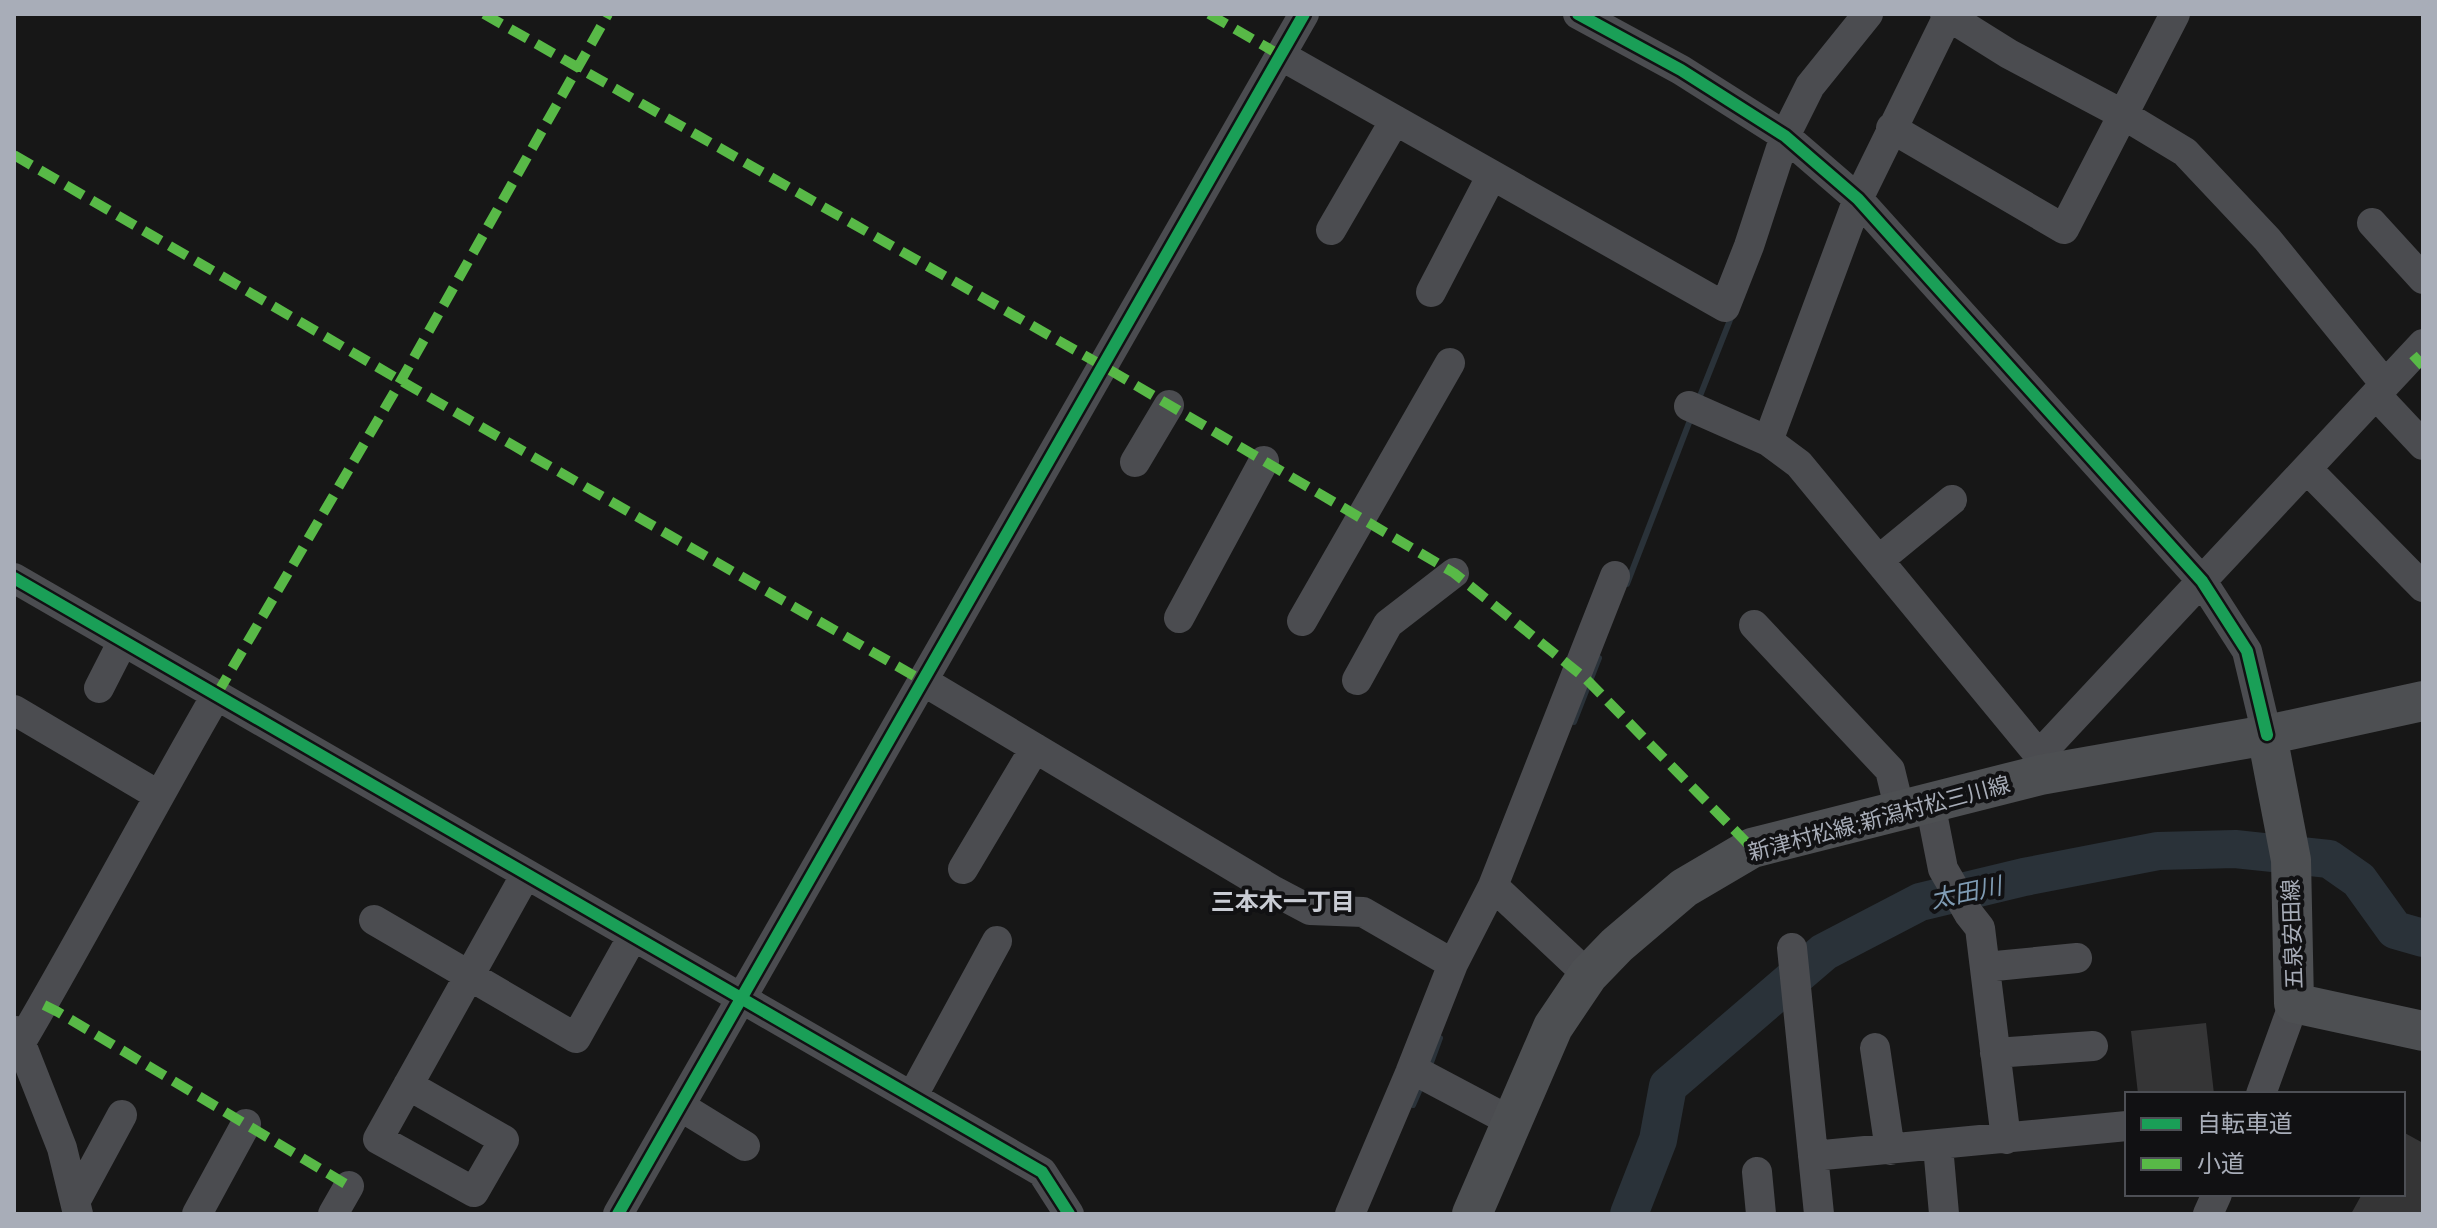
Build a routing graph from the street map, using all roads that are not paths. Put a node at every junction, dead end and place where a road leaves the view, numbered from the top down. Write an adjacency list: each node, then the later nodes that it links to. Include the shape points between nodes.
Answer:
1 (1304, 14): 6 (street)
2 (1578, 14): 10 (street, via 1681,70)
3 (1868, 14): 10 (street, via 1810,86)
4 (2175, 14): 7 (street)
5 (1947, 15): 7 (street); 9 (street)
6 (1280, 55): 8 (street); 39 (street)
7 (2122, 114): 9 (street, via 2064,229); 19 (street, via 2185,152 2267,239)
8 (1395, 120): 11 (street); 14 (street)
9 (1891, 128): 12 (street)
10 (1785, 136): 11 (street, via 1725,307); 12 (street)
11 (1492, 175): 16 (street)
12 (1858, 199): 22 (street); 32 (street)
13 (2372, 223): 15 (street)
14 (1331, 230)
15 (2423, 279)
16 (1431, 292)
17 (2423, 344): 19 (street)
18 (1450, 363): 35 (street)
19 (2380, 390): 23 (street); 26 (street)
20 (1169, 405): 25 (street)
21 (1689, 406): 22 (street)
22 (1768, 441): 28 (street, via 1799,464)
23 (2423, 445)
24 (1264, 461): 34 (street)
25 (1135, 462)
26 (2307, 469): 32 (street); 33 (street)
27 (1952, 500): 28 (street)
28 (1880, 559): 46 (street)
29 (1454, 573): 38 (street, via 1388,624)
30 (1615, 576): 51 (street)
31 (14, 578): 37 (street)
32 (2202, 581): 44 (street, via 2247,651); 46 (street)
33 (2423, 587)
34 (1179, 618)
35 (1302, 621)
36 (1754, 625): 48 (street, via 1890,770)
37 (123, 641): 40 (street); 41 (street)
38 (1357, 680)
39 (923, 681): 45 (street); 61 (street)
40 (99, 688)
41 (217, 694): 47 (street); 50 (street)
42 (2423, 701): 44 (main road, 新津村松線;新潟村松三川線)
43 (14, 710): 47 (street)
44 (2267, 735): 46 (main road, 新津村松線;新潟村松三川線); 62 (main road, 五泉安田線, via 2291,860)
45 (1035, 748): 49 (street); 57 (street, via 1310,910 1363,912)
46 (2040, 765): 48 (main road, 新津村松線;新潟村松三川線)
47 (158, 795): 64 (street, via 44,1005)
48 (1915, 807): 58 (street, via 1943,869 1980,928); 60 (main road, 新津村松線;新潟村松三川線, via 1752,848 1684,888)
49 (963, 869)
50 (526, 874): 53 (street); 59 (street)
51 (1493, 886): 57 (street); 60 (street)
52 (374, 920): 59 (street)
53 (633, 936): 59 (street, via 576,1038); 61 (street)
54 (997, 941): 71 (street)
55 (1792, 948): 81 (street)
56 (2077, 958): 58 (street)
57 (1453, 964): 68 (street)
58 (1985, 967): 67 (street)
59 (470, 975): 69 (street)
60 (1588, 975): 74 (main road, 新津村松線;新潟村松三川線, via 1553,1027)
61 (741, 999): 71 (street); 72 (street)
62 (2294, 1003): 63 (main road, 五泉安田線); 70 (street)
63 (2423, 1031)
64 (16, 1041): 84 (street, via 62,1148)
65 (2093, 1046): 67 (street)
66 (1875, 1048): 80 (street)
67 (1995, 1053): 77 (street)
68 (1412, 1069): 74 (street); 89 (street)
69 (408, 1085)
70 (2262, 1092)
71 (912, 1097): 88 (street, via 1042,1172)
72 (680, 1106): 78 (street); 87 (street)
73 (122, 1115): 84 (street)
74 (1512, 1122): 90 (main road, 新津村松線;新潟村松三川線)
75 (246, 1124): 85 (street)
76 (2125, 1126): 77 (street)
77 (2006, 1139): 79 (street)
78 (745, 1146)
79 (1938, 1146): 80 (street); 93 (street)
80 (1890, 1150): 81 (street)
81 (1813, 1156): 92 (street)
82 (1757, 1172): 91 (street)
83 (349, 1186): 86 (street)
84 (77, 1207)
85 (197, 1214)
86 (333, 1214)
87 (618, 1214)
88 (1069, 1214)
89 (1350, 1214)
90 (1472, 1214)
91 (1761, 1214)
92 (1819, 1214)
93 (1944, 1214)

